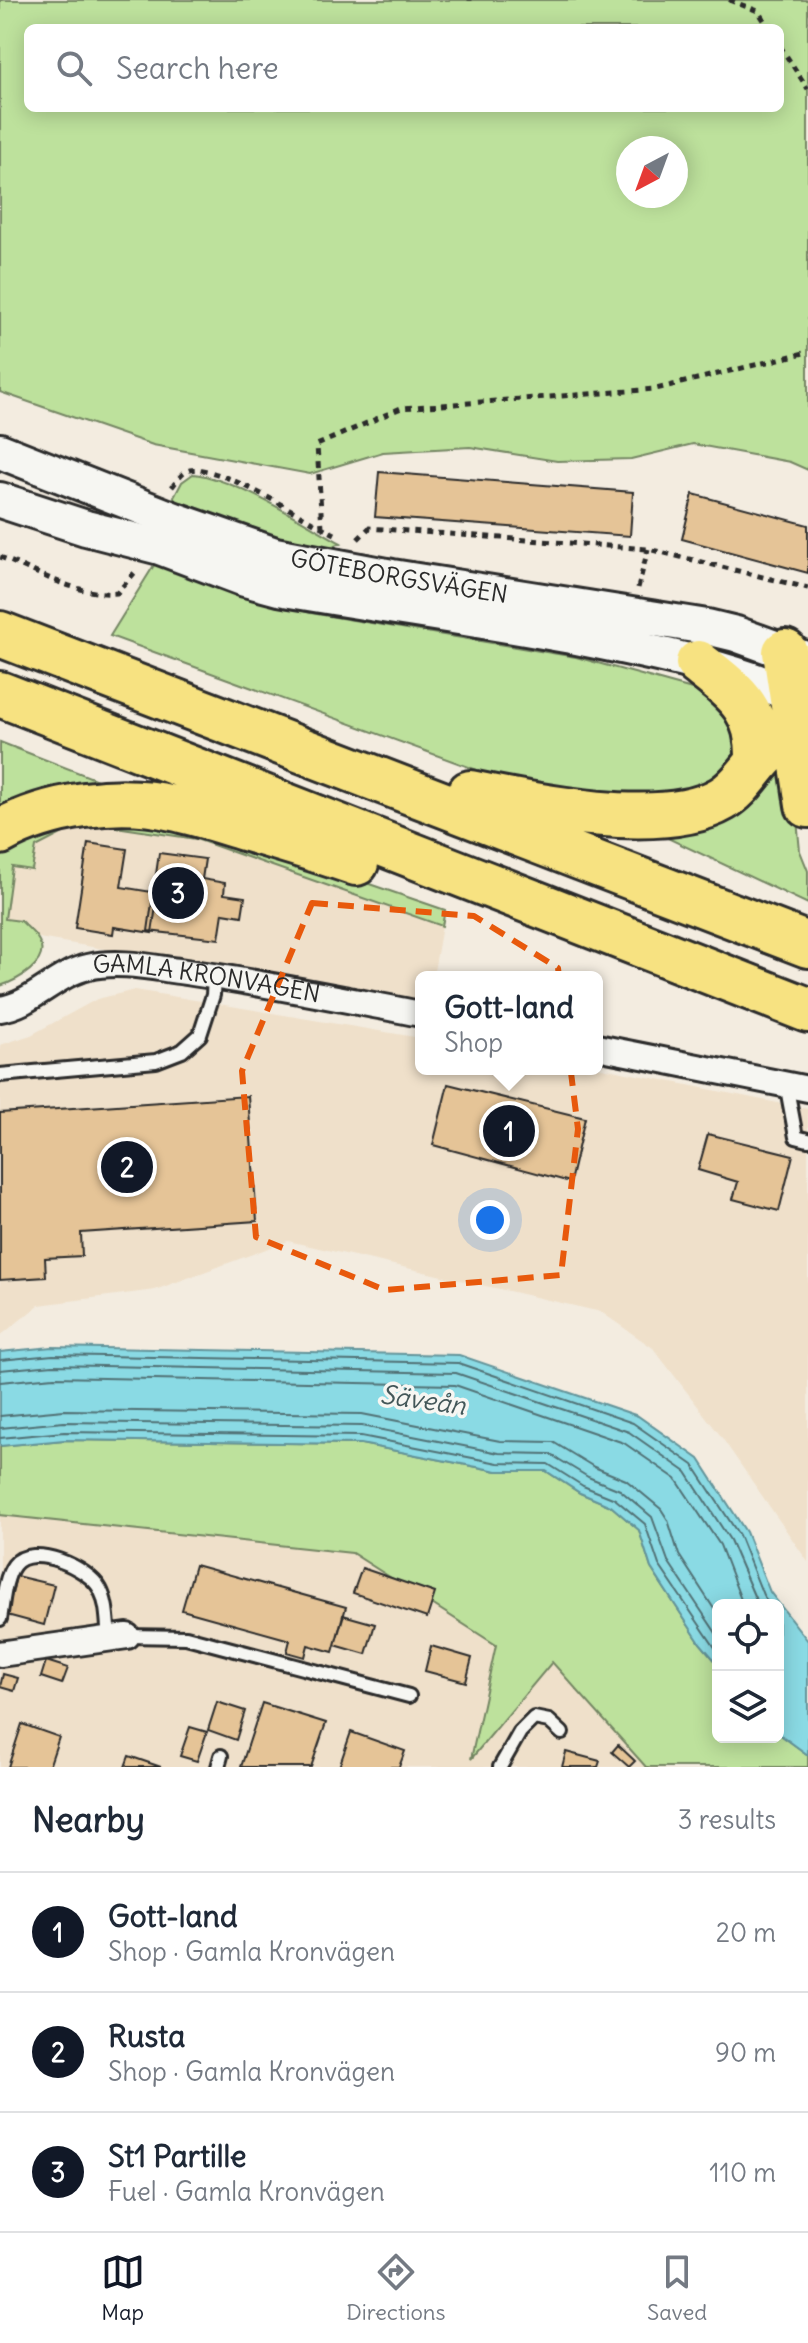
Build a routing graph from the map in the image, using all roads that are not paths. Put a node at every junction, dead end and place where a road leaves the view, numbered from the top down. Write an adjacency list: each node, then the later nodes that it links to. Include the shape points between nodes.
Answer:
1 (0, 451): 5 (main road, GÖTEBORGSVÄGEN, via 275,555 749,638)
2 (0, 500): 4 (main road, GÖTEBORGSVÄGEN, via 279,588)
3 (0, 634): 8 (highway)
4 (698, 663): 5 (main road, GÖTEBORGSVÄGEN); 7 (highway, via 745,704 759,739)
5 (800, 690): 7 (highway); 9 (highway)
6 (0, 694): 14 (highway)
7 (758, 762): 8 (highway, via 723,799 663,814 570,811)
8 (354, 770): 11 (highway)
9 (808, 805)
10 (0, 832): 16 (highway, via 62,808 110,803 170,807 314,848)
11 (808, 945)
12 (214, 976): 13 (street, GAMLA KRONVÄGEN, via 129,965 87,967); 15 (street, GAMLA KRONVÄGEN); 18 (lane, via 200,1035 182,1051 156,1061)
13 (0, 1009)
14 (808, 1010)
15 (415, 1013)
16 (808, 1023)
17 (603, 1048): 19 (street)
18 (0, 1075)
19 (797, 1086): 20 (lane, via 796,1137)
20 (808, 1140)
21 (0, 1619): 22 (lane, via 12,1567 41,1556 71,1564 95,1581)
22 (118, 1637): 23 (street); 24 (lane, via 186,1637)
23 (0, 1654)
24 (409, 1696)
25 (562, 1733): 26 (lane, via 549,1721 534,1718)
26 (500, 1767)

